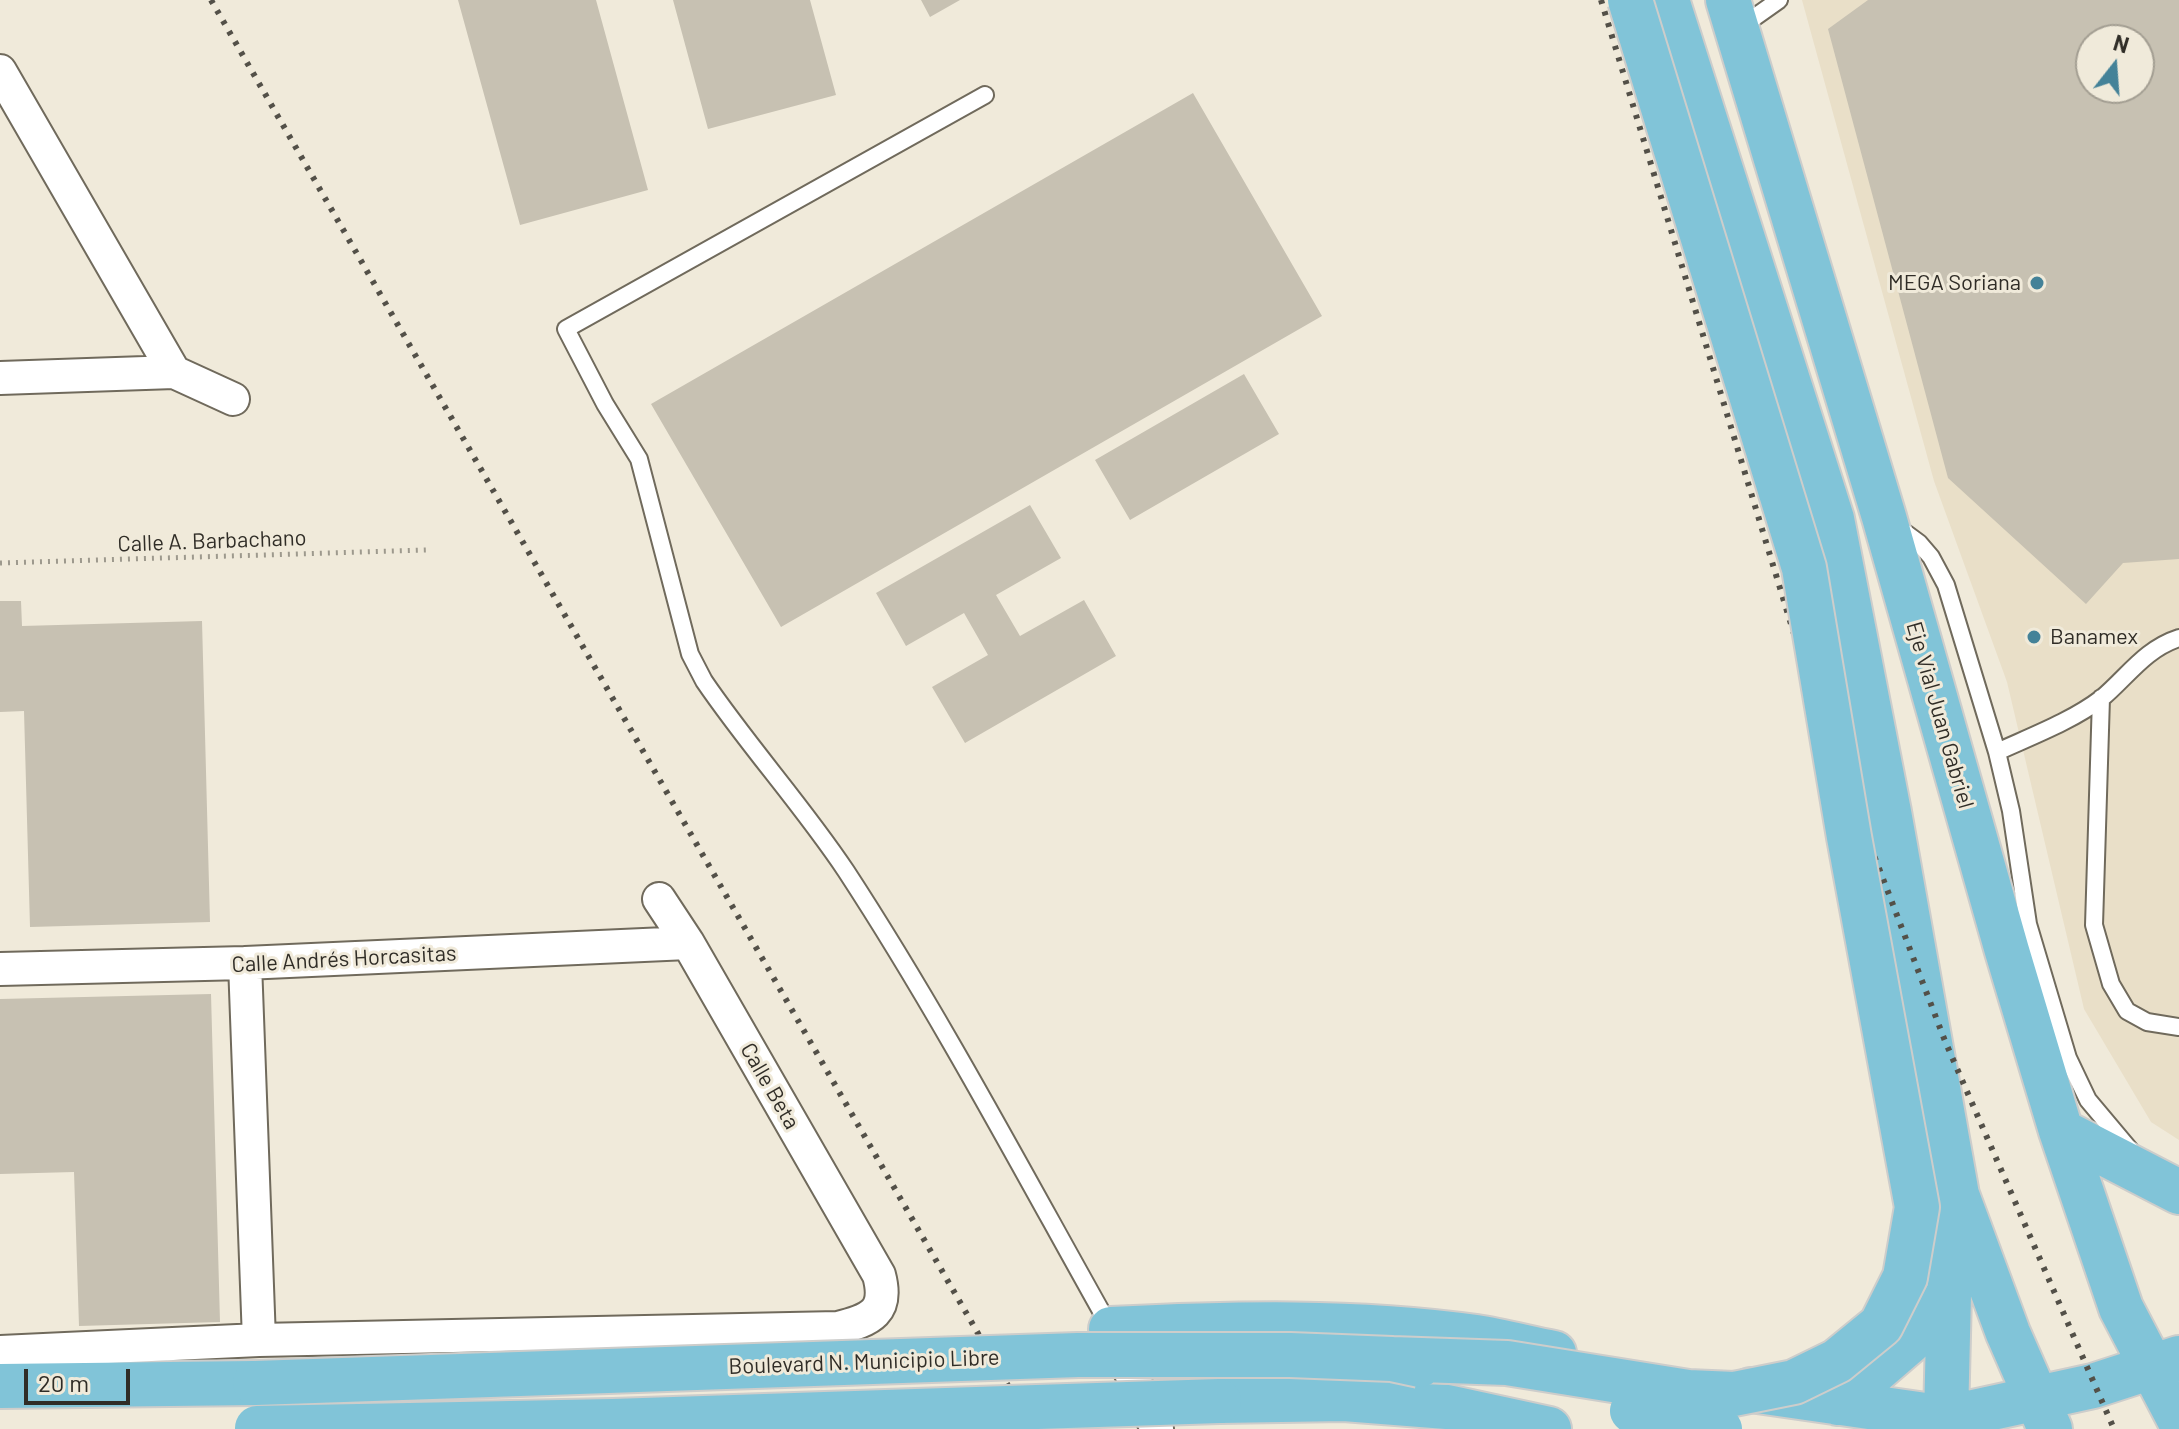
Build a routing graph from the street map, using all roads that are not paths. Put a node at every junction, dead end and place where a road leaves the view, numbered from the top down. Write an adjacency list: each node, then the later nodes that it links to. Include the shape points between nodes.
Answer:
1 (1630, 0): 27 (main road, bridge, via 1804,568 1917,1207 1905,1277 1881,1325 1837,1361 1794,1382 1734,1394 1688,1392 1507,1363)
2 (1667, 0): 22 (main road, via 1832,519)
3 (1779, 0): 4 (lane)
4 (1732, 15): 10 (main road, Eje Vial Juan Gabriel)
5 (0, 71): 7 (street)
6 (985, 95): 24 (lane, via 566,329 639,459 690,654 704,681 844,868)
7 (174, 372): 8 (street); 9 (street)
8 (0, 378)
9 (233, 399)
10 (1884, 517): 13 (lane, via 1919,543 1946,585); 15 (main road, Eje Vial Juan Gabriel)
11 (2179, 638): 12 (lane, via 2150,652)
12 (2101, 698): 13 (lane); 19 (lane, via 2094,925 2111,984 2127,1011 2147,1022)
13 (1997, 752): 15 (lane, via 2011,811)
14 (659, 899): 16 (street, Calle Beta)
15 (2018, 938): 20 (main road, Eje Vial Juan Gabriel); 21 (lane, via 2088,1100)
16 (688, 943): 17 (street, Calle Andrés Horcasitas); 25 (street, Calle Beta, via 879,1275 884,1293 878,1310 862,1322 838,1328)
17 (245, 963): 18 (street, Calle Andrés Horcasitas); 25 (street)
18 (0, 969)
19 (2179, 1027)
20 (2061, 1131): 21 (main road); 28 (main road, Eje Vial Juan Gabriel, via 2121,1308)
21 (2169, 1186)
22 (1957, 1195): 23 (main road); 32 (main road)
23 (1949, 1294): 31 (main road, via 1910,1341); 34 (main road)
24 (1111, 1329): 31 (main road, via 1348,1325 1478,1337 1648,1373); 37 (street)
25 (259, 1340): 26 (street)
26 (0, 1352)
27 (1392, 1359): 29 (main road, Boulevard N. Municipio Libre, bridge, via 1078,1355 255,1383); 40 (main road, Boulevard N. Municipio Libre, bridge)
28 (2165, 1362): 32 (main road, via 2093,1386); 33 (main road, Eje Vial Juan Gabriel)
29 (0, 1386)
30 (1219, 1401): 35 (main road, bridge); 38 (main road); 39 (main road, via 1344,1399 1447,1407)
31 (1838, 1403): 34 (main road)
32 (2042, 1414): 34 (main road)
33 (2179, 1419)
34 (1944, 1424)
35 (257, 1428): 36 (main road)
36 (229, 1429)
37 (1157, 1429)
38 (1351, 1429)
39 (1549, 1429)
40 (1720, 1429)

